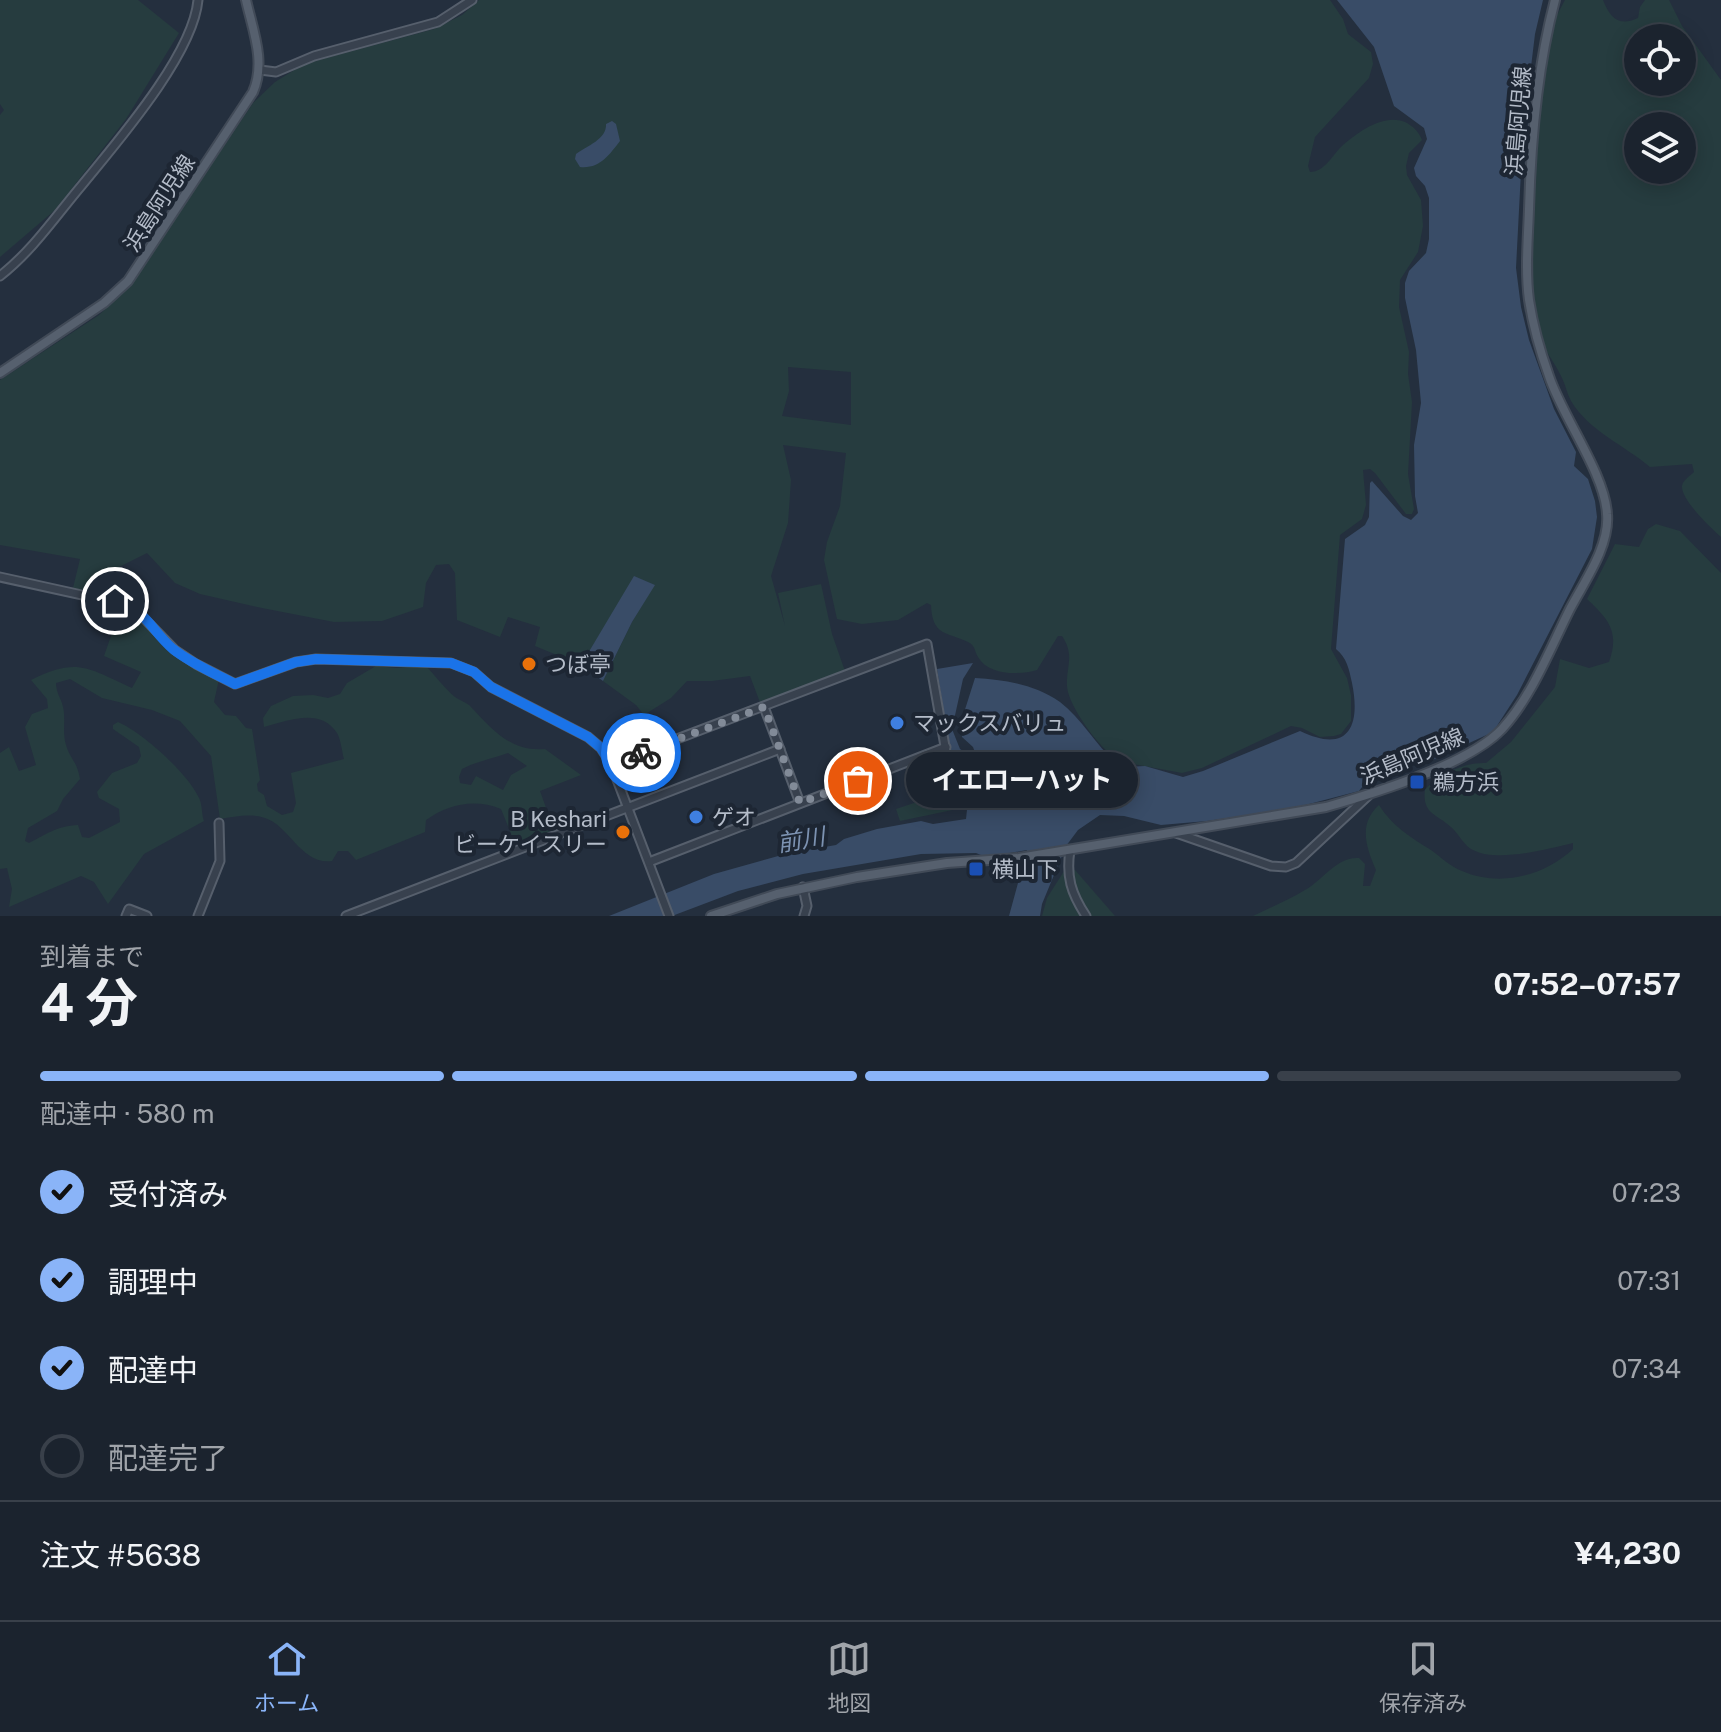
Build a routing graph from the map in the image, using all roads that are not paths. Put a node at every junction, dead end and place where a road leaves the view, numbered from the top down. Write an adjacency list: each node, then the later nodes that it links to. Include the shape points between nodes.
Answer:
1 (198, 0): 6 (street, via 187,37 145,106 38,241)
2 (246, 0): 5 (main road)
3 (472, 0): 5 (street, via 438,22 314,56 276,72)
4 (1555, 0): 14 (main road, 浜島阿児線, via 1544,40 1531,151 1529,298 1553,390 1603,496 1605,533 1525,698 1501,730 1461,758)
5 (260, 70): 7 (main road, 浜島阿児線, via 253,92 128,281)
6 (0, 276)
7 (0, 373)
8 (0, 577): 12 (street, via 132,606 175,650 235,684 316,659 463,667 588,737)
9 (764, 707): 10 (street, via 927,644); 11 (street); 12 (street)
10 (946, 747): 13 (street); 15 (street)
11 (780, 749): 15 (street); 16 (street)
12 (611, 764): 16 (street)
13 (952, 786)
14 (1369, 795): 18 (main road, 浜島阿児線, via 1283,816); 18 (street, via 1286,867)
15 (800, 803): 20 (street)
16 (628, 808): 20 (street); 25 (street)
17 (219, 823): 24 (street, via 220,861)
18 (1174, 832): 19 (main road, 浜島阿児線)
19 (1068, 850): 21 (main road, 浜島阿児線); 29 (street, via 1070,886)
20 (649, 862): 26 (street)
21 (803, 887): 27 (main road, 浜島阿児線); 28 (street)
22 (126, 916): 23 (street, via 129,909)
23 (147, 916)
24 (198, 916)
25 (346, 916)
26 (669, 916)
27 (711, 916)
28 (804, 916)
29 (1086, 916)

